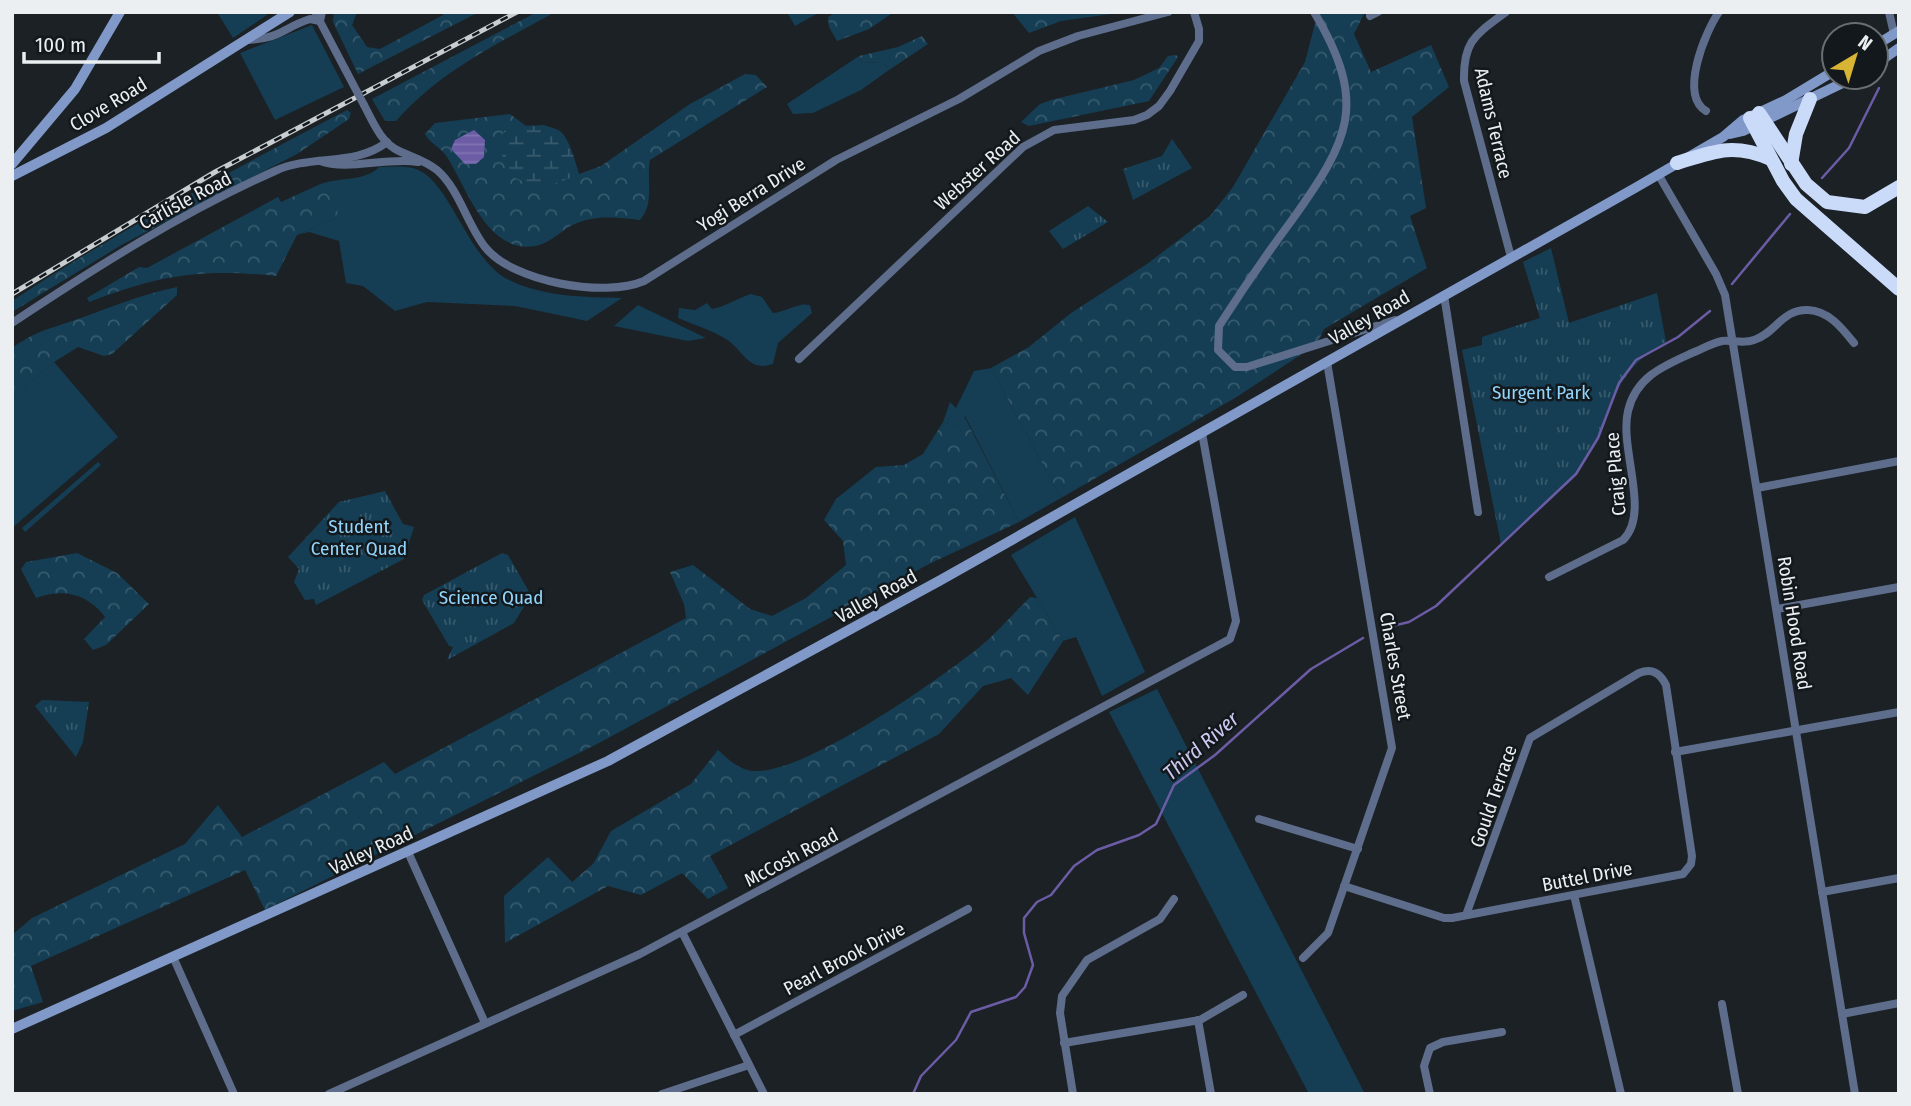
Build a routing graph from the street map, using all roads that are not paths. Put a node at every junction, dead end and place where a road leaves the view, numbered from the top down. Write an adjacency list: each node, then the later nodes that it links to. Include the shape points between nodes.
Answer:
1 (120, 12): 21 (main road, via 75,89)
2 (290, 12): 12 (main road, Clove Road)
3 (315, 12): 10 (street)
4 (1168, 12): 24 (street, Yogi Berra Drive, via 1039,51 959,99 836,160 644,281 618,288 537,278 505,265 485,247)
5 (1194, 12): 35 (street, Webster Road, via 1199,41 1159,106 1134,120 1054,130 1023,147)
6 (1314, 12): 31 (street, via 1345,80 1343,137 1327,171 1219,326 1217,350 1234,367 1247,368)
7 (1506, 12): 28 (street, Adams Terrace, via 1477,34 1463,57 1464,81)
8 (1719, 12): 16 (street, via 1694,71 1693,88)
9 (1889, 12): 11 (street)
10 (321, 17): 12 (street, via 282,35); 18 (street, bridge, via 364,106)
11 (1896, 33)
12 (246, 40): 26 (main road, Clove Road, via 106,128)
13 (1820, 80): 17 (main road, Valley Road)
14 (1826, 91): 15 (main road, Valley Road)
15 (1810, 99): 17 (main road, Valley Road); 23 (highway, via 1796,134)
16 (1706, 111)
17 (1756, 119): 19 (highway); 22 (main road, Valley Road); 23 (highway)
18 (387, 142): 20 (street, Carlisle Road, via 369,154); 24 (street, Yogi Berra Drive)
19 (1771, 159): 22 (highway, via 1723,148); 29 (highway, via 1796,199)
20 (317, 160): 24 (street, via 333,165 399,160); 32 (street, Carlisle Road, via 274,171 204,207)
21 (12, 163)
22 (1677, 163): 25 (main road, Valley Road)
23 (1791, 164): 27 (highway, via 1805,184 1827,202 1865,206)
24 (432, 167)
25 (1658, 174): 28 (main road, Valley Road); 33 (street, Robin Hood Road, via 1716,274 1725,295)
26 (12, 176)
27 (1899, 187)
28 (1511, 257): 30 (main road, Valley Road)
29 (1899, 289)
30 (1444, 295): 31 (main road, Valley Road); 40 (street)
31 (1408, 316): 36 (main road, Valley Road)
32 (12, 323)
33 (1733, 341): 34 (street, Craig Place, via 1756,340 1786,314 1811,310 1829,317); 39 (street, Robin Hood Road); 41 (street, Craig Place, via 1720,341 1668,363 1639,386 1628,412 1625,437 1635,524 1623,540)
34 (1854, 343)
35 (799, 359)
36 (1327, 362): 37 (main road, Valley Road); 48 (street, Charles Street, via 1392,748)
37 (1202, 433): 49 (main road, Valley Road, via 608,761); 57 (street, McCosh Road, via 1234,612 1236,627 1230,639)
38 (1899, 461): 39 (street)
39 (1757, 488): 43 (street, Robin Hood Road)
40 (1478, 512)
41 (1549, 577)
42 (1899, 587): 43 (street)
43 (1777, 609): 45 (street, Robin Hood Road)
44 (1899, 712): 45 (street)
45 (1797, 730): 46 (street); 52 (street, Robin Hood Road)
46 (1675, 752): 53 (street, Buttel Drive, via 1691,864 1683,874); 56 (street, Gould Terrace, via 1665,685 1661,676 1650,671 1639,673 1530,738)
47 (1259, 819): 48 (street)
48 (1358, 849): 51 (street, Charles Street)
49 (408, 852): 58 (main road, Valley Road); 65 (street)
50 (1899, 878): 52 (street)
51 (1344, 886): 56 (street, Buttel Drive, via 1444,919); 59 (street, Charles Street, via 1328,933)
52 (1822, 892): 63 (street, Robin Hood Road)
53 (1574, 894): 56 (street, Buttel Drive); 78 (street)
54 (1174, 899): 69 (street, via 1160,919 1094,956 1081,969 1060,1005)
55 (968, 909): 68 (street, Pearl Brook Drive)
56 (1466, 915)
57 (682, 932): 65 (street, McCosh Road); 68 (street)
58 (174, 958): 66 (main road, Valley Road); 71 (street)
59 (1303, 958)
60 (1243, 995): 64 (street)
61 (1899, 1003): 63 (street)
62 (1722, 1004): 79 (street)
63 (1842, 1014): 80 (street, Robin Hood Road)
64 (1198, 1020): 69 (street); 76 (street)
65 (485, 1023): 72 (street, McCosh Road)
66 (12, 1029)
67 (1502, 1032): 77 (street, via 1430,1048 1424,1066)
68 (734, 1035): 70 (street)
69 (1064, 1043): 75 (street)
70 (749, 1065): 73 (street); 74 (street)
71 (234, 1094)
72 (329, 1094)
73 (662, 1094)
74 (764, 1094)
75 (1073, 1094)
76 (1211, 1094)
77 (1430, 1094)
78 (1621, 1094)
79 (1738, 1094)
80 (1855, 1094)

